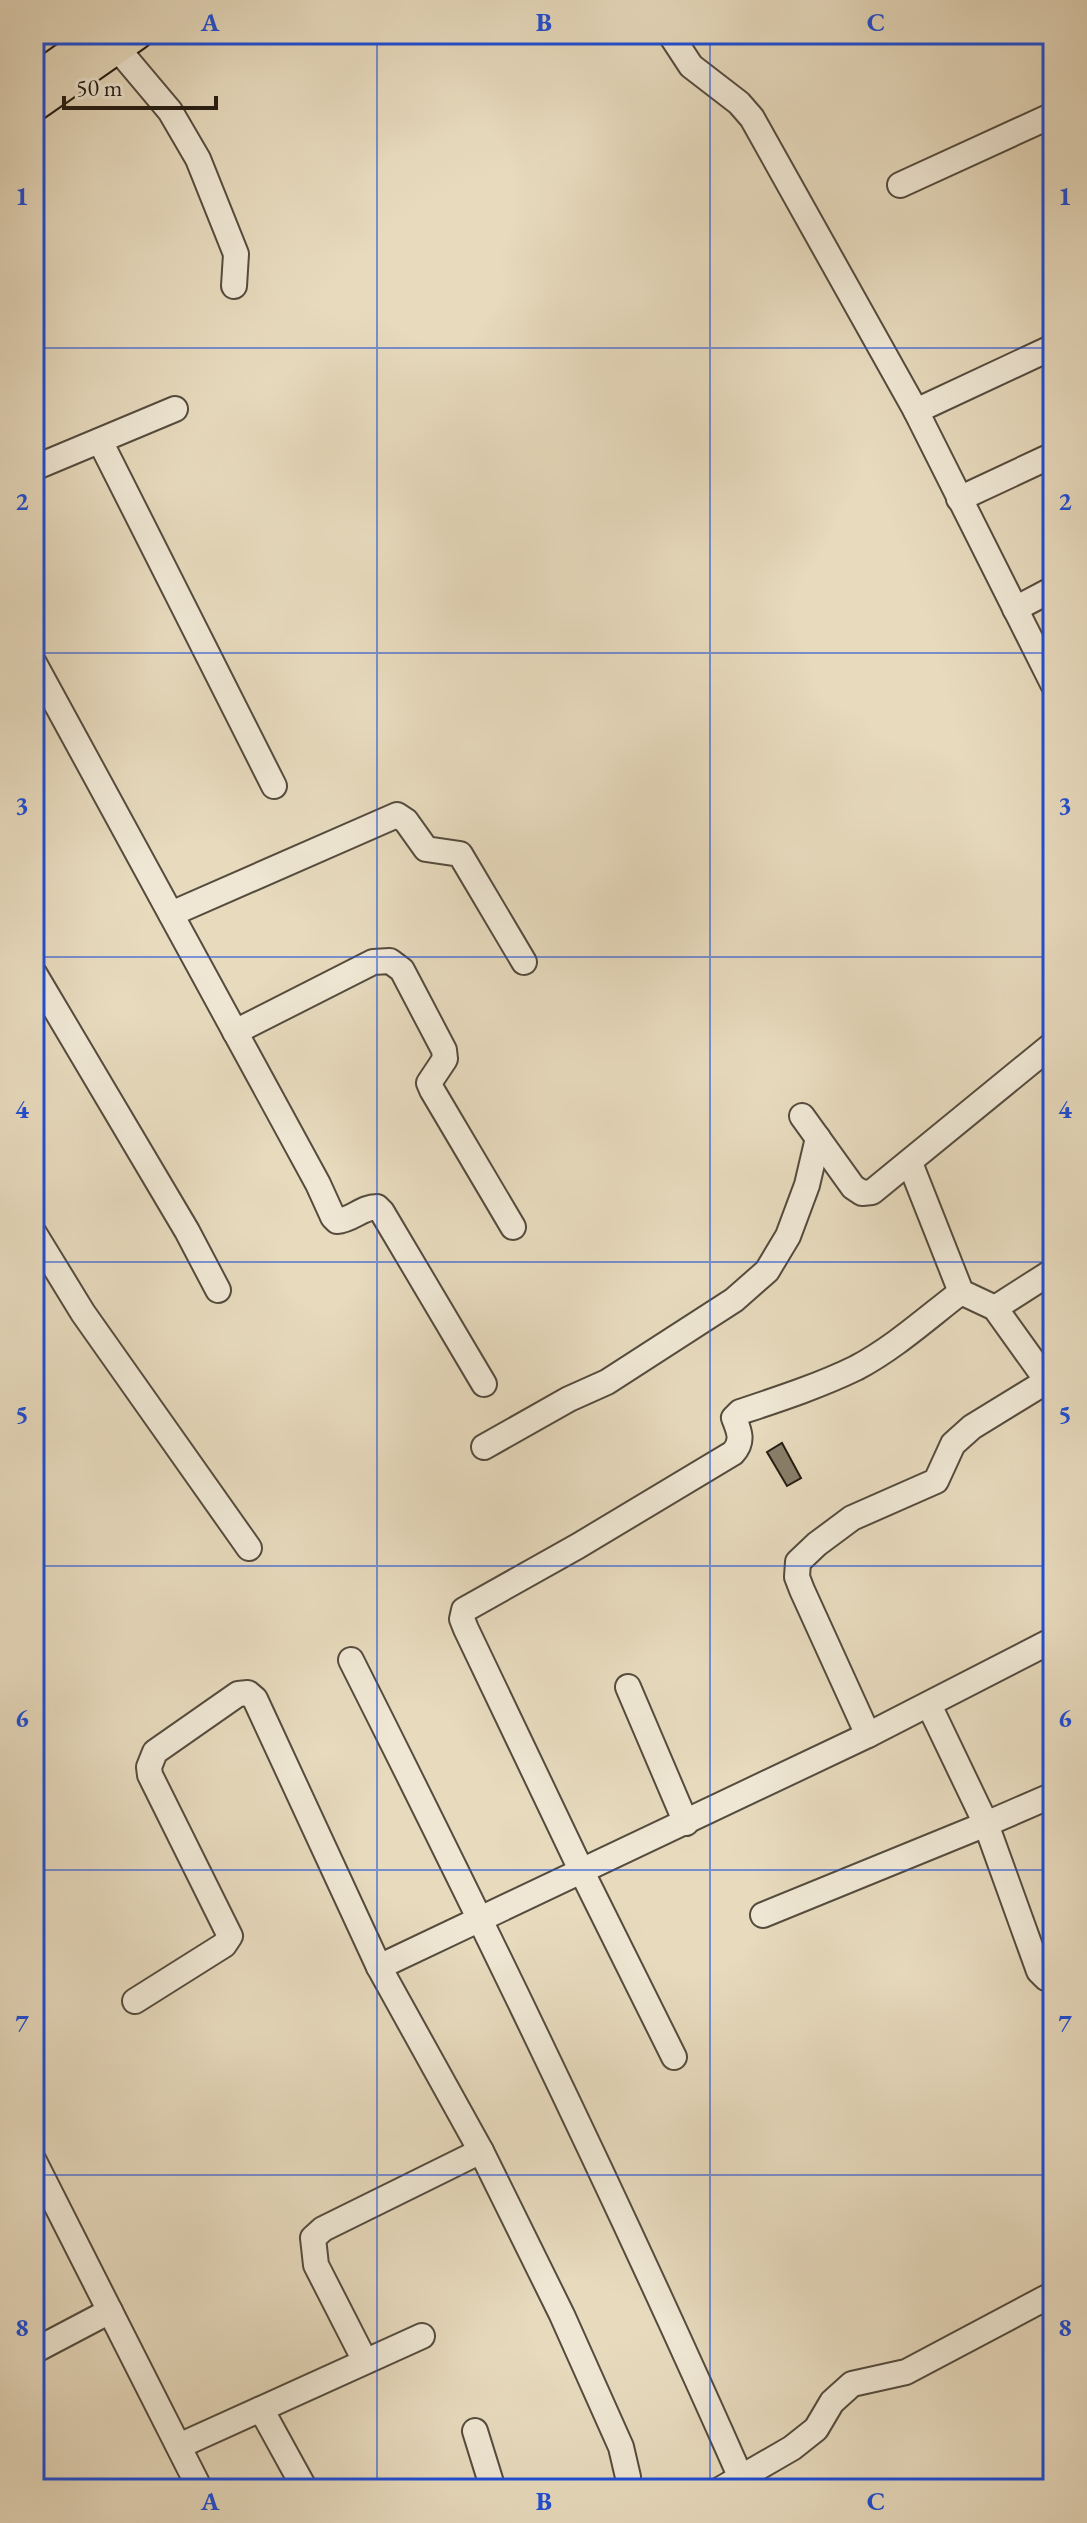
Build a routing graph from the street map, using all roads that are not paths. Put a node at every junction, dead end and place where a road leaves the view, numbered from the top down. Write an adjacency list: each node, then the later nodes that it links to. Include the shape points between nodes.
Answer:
1 (670, 34): 10 (street, via 691,66 752,118)
2 (118, 39): 3 (main road); 4 (main road); 7 (street, via 198,159 236,254)
3 (34, 80)
4 (34, 106)
5 (1053, 115): 6 (street)
6 (900, 185)
7 (234, 286)
8 (1053, 347): 10 (street)
9 (175, 409): 11 (street)
10 (916, 411): 14 (street)
11 (100, 441): 13 (street); 19 (street)
12 (1053, 455): 14 (street)
13 (34, 468)
14 (959, 499): 16 (street)
15 (1053, 589): 16 (street)
16 (1015, 609): 18 (street)
17 (34, 663): 20 (street)
18 (1053, 684)
19 (274, 786)
20 (171, 914): 21 (street, via 397,815 426,849 460,854); 23 (street)
21 (524, 962)
22 (34, 973): 31 (street)
23 (235, 1032): 28 (street, via 373,962 390,961 402,970 444,1050 445,1059 429,1083 432,1090); 34 (street, via 333,1217 343,1220 370,1207 382,1212)
24 (1053, 1044): 27 (street)
25 (802, 1116): 26 (street)
26 (818, 1138): 27 (street, via 862,1193 872,1192); 36 (street, via 788,1236 767,1271 734,1300 607,1382)
27 (910, 1163): 32 (street)
28 (513, 1227)
29 (34, 1233): 37 (street, via 83,1313)
30 (1053, 1271): 33 (street)
31 (218, 1290)
32 (961, 1292): 33 (street); 46 (street, via 858,1366 740,1412 734,1418 740,1442 733,1453 464,1610 466,1629)
33 (995, 1308): 35 (street)
34 (484, 1384)
35 (1050, 1385): 42 (street, via 972,1427 953,1444 936,1481 852,1518 798,1562 802,1590)
36 (484, 1447)
37 (249, 1548)
38 (1053, 1640): 41 (street)
39 (351, 1660): 48 (street)
40 (628, 1687): 44 (street)
41 (929, 1705): 42 (street); 45 (street)
42 (868, 1735): 44 (street)
43 (1053, 1795): 45 (street)
44 (686, 1823): 46 (street)
45 (986, 1824): 47 (street); 50 (street, via 1039,1971)
46 (582, 1872): 48 (street); 52 (street)
47 (763, 1915)
48 (482, 1919): 49 (street); 63 (street, via 653,2278)
49 (379, 1967): 51 (street, via 255,1699 238,1694 155,1752 149,1767 230,1936 224,1945); 53 (street)
50 (1053, 1977)
51 (135, 2001)
52 (674, 2057)
53 (481, 2151): 59 (street, via 313,2238 316,2265); 67 (street, via 621,2447)
54 (34, 2161): 56 (street)
55 (1053, 2294): 63 (street, via 906,2372 852,2384 832,2402 816,2429)
56 (110, 2311): 58 (street); 62 (street)
57 (422, 2336): 59 (street)
58 (34, 2351)
59 (365, 2361): 60 (street)
60 (261, 2409): 62 (street); 65 (street)
61 (475, 2431): 66 (street)
62 (179, 2446): 64 (street)
63 (731, 2484)
64 (200, 2489)
65 (305, 2489)
66 (493, 2489)
67 (627, 2489)

